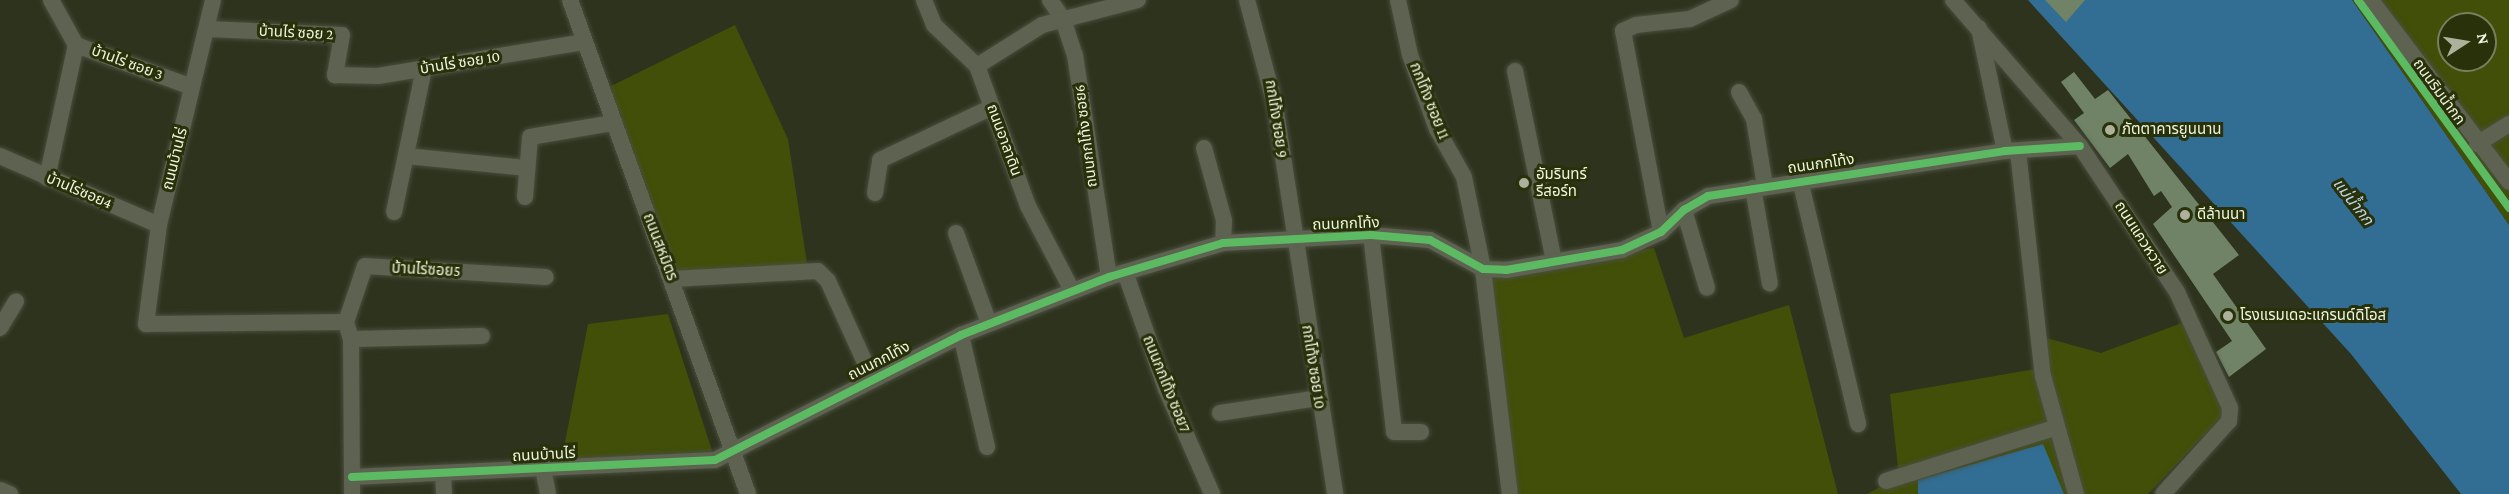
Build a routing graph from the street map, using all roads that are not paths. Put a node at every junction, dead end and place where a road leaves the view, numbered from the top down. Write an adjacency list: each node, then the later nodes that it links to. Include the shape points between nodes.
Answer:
1 (51, 0): 16 (street, บ้านไร่ ซอย 3)
2 (213, 0): 14 (street, ถนนบ้านไร่)
3 (570, 0): 15 (street, ถนนสหมิตร)
4 (924, 0): 17 (street, ถนนอาลาดิน, via 934,25)
5 (1050, 0): 12 (street, ถนนกกโท้ง ซอย6)
6 (1137, 0): 12 (street)
7 (1247, 0): 45 (street, กกโท้ง ซอย 9, via 1275,105)
8 (1398, 0): 48 (street, กกโท้ง ซอย 11, via 1410,55 1437,129 1464,177)
9 (1731, 0): 42 (street, via 1690,19 1636,25 1623,31)
10 (1953, 0): 13 (street, ถนนแควหวาย)
11 (2371, 0): 26 (street, ถนนริมน้ำกก)
12 (1063, 19): 17 (street, via 1042,25); 51 (street, ถนนกกโท้ง ซอย6, via 1075,55 1087,122 1094,202)
13 (1978, 24): 27 (street, ถนนแควหวาย); 29 (street)
14 (208, 29): 20 (street, บ้านไร่ ซอย 2, via 342,35); 21 (street, ถนนบ้านไร่)
15 (584, 42): 18 (street, บ้านไร่ ซอย 10); 24 (street, ถนนสหมิตร)
16 (76, 45): 21 (street, บ้านไร่ ซอย 3); 33 (street)
17 (977, 66): 23 (street, ถนนอาลาดิน)
18 (424, 69): 20 (street, บ้านไร่ ซอย 10, via 378,76); 31 (street)
19 (1515, 70): 47 (street)
20 (335, 75)
21 (192, 87): 41 (street, ถนนบ้านไร่)
22 (1739, 92): 36 (street, via 1754,119)
23 (992, 107): 37 (street, via 880,160); 55 (street, ถนนอาลาดิน, via 1028,206)
24 (612, 123): 32 (street, via 530,136); 52 (street, ถนนสหมิตร)
25 (2509, 124): 26 (street)
26 (2477, 144): 35 (street, ถนนริมน้ำกก)
27 (2080, 146): 29 (street, ถนนกกโท้ง); 84 (street, ถนนแควหวาย, via 2177,292 2230,408 2229,421)
28 (1204, 148): 46 (street, via 1224,220)
29 (2012, 151): 34 (street, ถนนกกโท้ง); 67 (street, via 2043,376)
30 (0, 156): 33 (street, บ้านไร่ซอย4)
31 (406, 156): 32 (street); 40 (street)
32 (527, 168): 38 (street)
33 (47, 178): 41 (street, บ้านไร่ซอย4)
34 (1800, 180): 36 (street, ถนนกกโท้ง); 66 (street)
35 (2509, 182)
36 (1759, 187): 39 (street, ถนนกกโท้ง, via 1708,196); 53 (street)
37 (875, 193)
38 (525, 197)
39 (1684, 210): 42 (street, ถนนกกโท้ง); 54 (street)
40 (394, 212)
41 (159, 225): 57 (street, ถนนบ้านไร่, via 146,324)
42 (1661, 232): 47 (street, ถนนกกโท้ง, via 1622,250)
43 (956, 233): 58 (street)
44 (1371, 235): 45 (street, ถนนกกโท้ง); 48 (street, ถนนกกโท้ง, via 1430,240); 68 (street, via 1394,432)
45 (1293, 240): 46 (street, ถนนกกโท้ง); 64 (street, กกโท้ง ซอย 10)
46 (1223, 243): 49 (street, ถนนกกโท้ง)
47 (1554, 261): 48 (street, ถนนกกโท้ง)
48 (1484, 269): 82 (street, กกโท้ง ซอย 11)
49 (1125, 272): 51 (street, ถนนกกโท้ง); 80 (street, ถนนกกโท้ง ซอย7, via 1166,389)
50 (546, 277): 57 (street, บ้านไร่ซอย5, via 365,266)
51 (1109, 277): 55 (street, ถนนกกโท้ง)
52 (672, 279): 63 (street, via 818,271 828,281); 70 (street, ถนนสหมิตร)
53 (1770, 284)
54 (1707, 288)
55 (1072, 291): 58 (street, ถนนกกโท้ง)
56 (16, 301): 59 (street)
57 (346, 322): 62 (street, ถนนบ้านไร่)
58 (989, 323): 60 (street, ถนนกกโท้ง)
59 (0, 328)
60 (961, 335): 63 (street, ถนนกกโท้ง); 69 (street)
61 (482, 336): 62 (street)
62 (351, 339): 74 (street, ถนนบ้านไร่)
63 (872, 378): 70 (street, ถนนกกโท้ง)
64 (1318, 398): 65 (street); 81 (street, กกโท้ง ซอย 10)
65 (1220, 413)
66 (1858, 424)
67 (2055, 428): 73 (street); 83 (street)
68 (1421, 432)
69 (987, 447)
70 (735, 452): 71 (street, ถนนบ้านไร่, via 715,460); 79 (street, ถนนสหมิตร)
71 (543, 468): 72 (street, ถนนบ้านไร่); 78 (street)
72 (443, 474): 74 (street, ถนนบ้านไร่); 77 (street)
73 (1886, 481)
74 (352, 486)
75 (0, 490): 76 (street)
76 (10, 494)
77 (444, 494)
78 (548, 494)
79 (748, 494)
80 (1212, 494)
81 (1335, 494)
82 (1510, 494)
83 (2076, 494)
84 (2163, 494)

